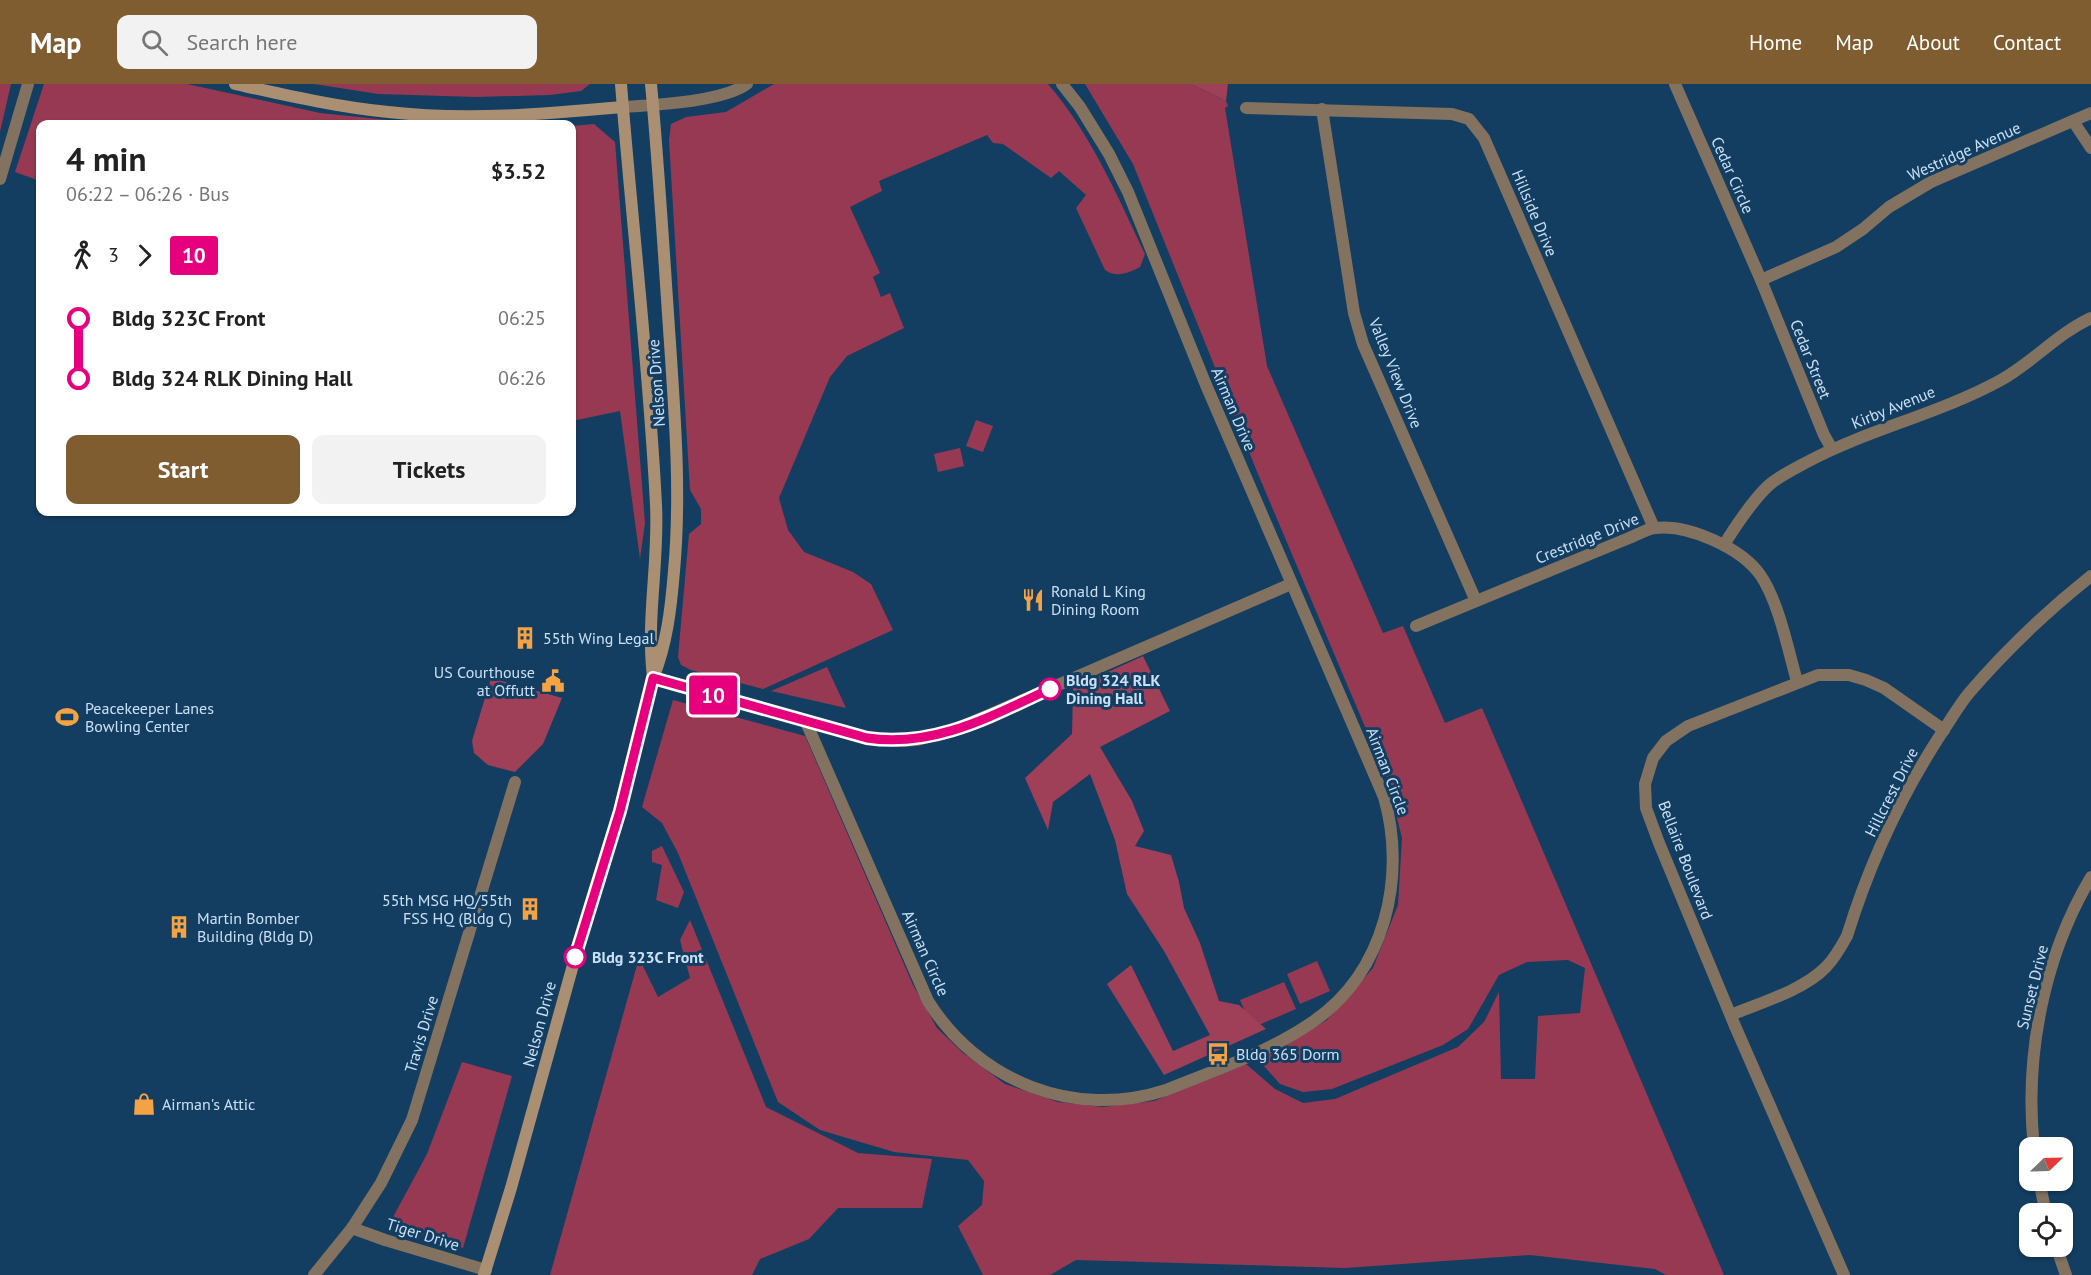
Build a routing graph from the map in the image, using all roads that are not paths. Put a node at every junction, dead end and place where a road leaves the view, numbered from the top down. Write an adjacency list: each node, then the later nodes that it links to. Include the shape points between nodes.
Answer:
1 (28, 84): 15 (street)
2 (235, 84): 9 (street, via 350,107 423,115 525,115)
3 (621, 84): 9 (street, Nelson Drive)
4 (651, 84): 8 (street, Nelson Drive)
5 (747, 84): 8 (street, via 723,96)
6 (1062, 84): 22 (street, Airman Drive, via 1109,154)
7 (1675, 84): 16 (street, Cedar Circle)
8 (653, 105): 9 (street); 25 (street, Nelson Drive, via 678,503 668,628)
9 (623, 107): 25 (street, Nelson Drive, via 655,471 656,556 650,626)
10 (1246, 108): 11 (street, Hillside Drive)
11 (1322, 109): 19 (street, Hillside Drive, via 1452,114 1469,119 1484,138); 23 (street, Valley View Drive, via 1354,313 1363,344)
12 (2091, 113): 13 (street, Westridge Avenue)
13 (2073, 121): 14 (street); 16 (street, Westridge Avenue, via 1931,182 1889,207 1836,247)
14 (2091, 148)
15 (0, 179)
16 (1761, 280): 18 (street, Cedar Street)
17 (2091, 318): 18 (street, Kirby Avenue, via 2002,379)
18 (1832, 449): 20 (street, Kirby Avenue, via 1768,487)
19 (1654, 528): 20 (street, Crestridge Drive, via 1693,533); 23 (street, Crestridge Drive)
20 (1724, 545): 26 (street, Crestridge Drive, via 1760,575)
21 (2091, 576): 28 (street, Hillcrest Drive, via 2032,627 1968,694)
22 (1291, 584): 27 (street, via 931,738 880,740); 27 (street, Airman Circle, via 1389,814 1394,854 1385,919 1356,979 1316,1020 1251,1055 1153,1095 1108,1100 1059,1096 1022,1084 982,1062 949,1031 928,1001)
23 (1476, 601): 24 (street, Crestridge Drive)
24 (1416, 626)
25 (653, 678): 27 (street); 35 (street, Nelson Drive, via 620,811)
26 (1797, 681): 28 (street, Bellaire Boulevard, via 1833,674 1866,680); 31 (street, Bellaire Boulevard, via 1688,726 1666,741 1653,758 1645,784 1646,808)
27 (806, 722)
28 (1944, 730): 31 (street, Hillcrest Drive, via 1892,818 1846,936 1832,960 1800,985)
29 (515, 782): 33 (street, Travis Drive, via 412,1120 381,1183)
30 (2091, 876): 32 (street, Sunset Drive, via 2068,922 2037,1025 2032,1080)
31 (1731, 1015): 37 (street, Bellaire Boulevard)
32 (2034, 1137)
33 (352, 1228): 35 (street, Tiger Drive); 36 (street, Travis Drive)
34 (2059, 1257): 38 (street)
35 (485, 1272)
36 (314, 1275)
37 (1844, 1275)
38 (2066, 1275)

